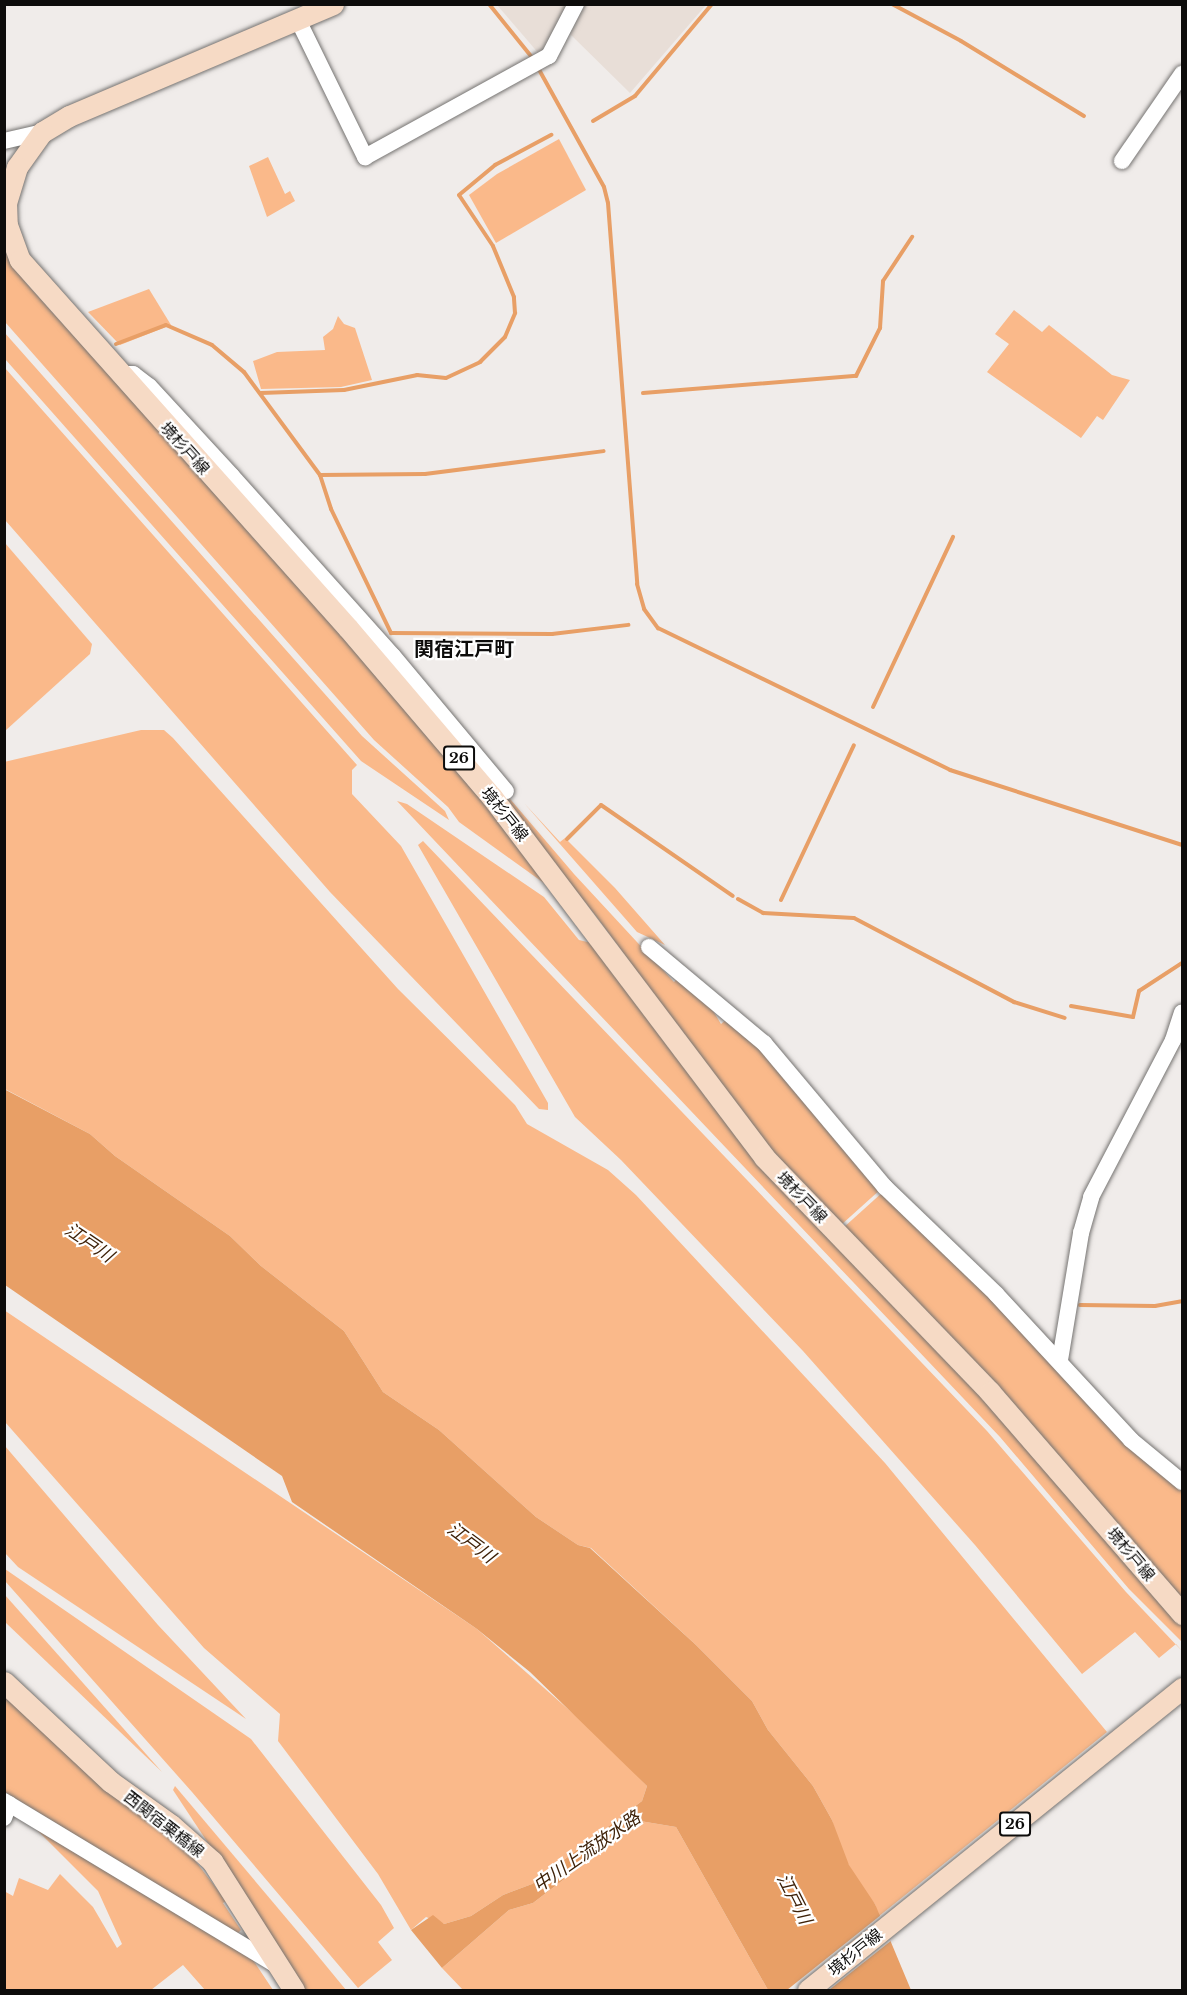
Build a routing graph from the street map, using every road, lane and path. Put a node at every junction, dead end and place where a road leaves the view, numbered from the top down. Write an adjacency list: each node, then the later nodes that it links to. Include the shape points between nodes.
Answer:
1 (333, 4): 3 (main road, 境杉戸線 / 26)
2 (576, 4): 3 (street, via 549,56 365,157)
3 (298, 20): 5 (main road, 境杉戸線 / 26, via 69,116)
4 (1182, 74): 7 (street)
5 (42, 132): 6 (street); 8 (main road, 境杉戸線 / 26, via 12,178 6,202 11,239 27,272)
6 (4, 141)
7 (1122, 161)
8 (118, 374): 9 (street, via 133,374 156,394 358,616); 14 (main road, 境杉戸線 / 26, via 348,628 492,797 764,1157 990,1392)
9 (506, 791)
10 (649, 947): 12 (street, via 764,1043 885,1187)
11 (1182, 1012): 12 (street, via 1173,1040 1091,1197 1081,1233)
12 (1060, 1360): 13 (street, via 1131,1440)
13 (1182, 1482)
14 (1182, 1614)
15 (4, 1682): 18 (main road, 西関宿栗橋線, via 111,1782 171,1825 212,1861)
16 (1182, 1689): 20 (main road, 境杉戸線 / 26)
17 (6, 1808): 18 (street)
18 (281, 1968): 19 (main road, 西関宿栗橋線)
19 (294, 1990)
20 (808, 1990)

